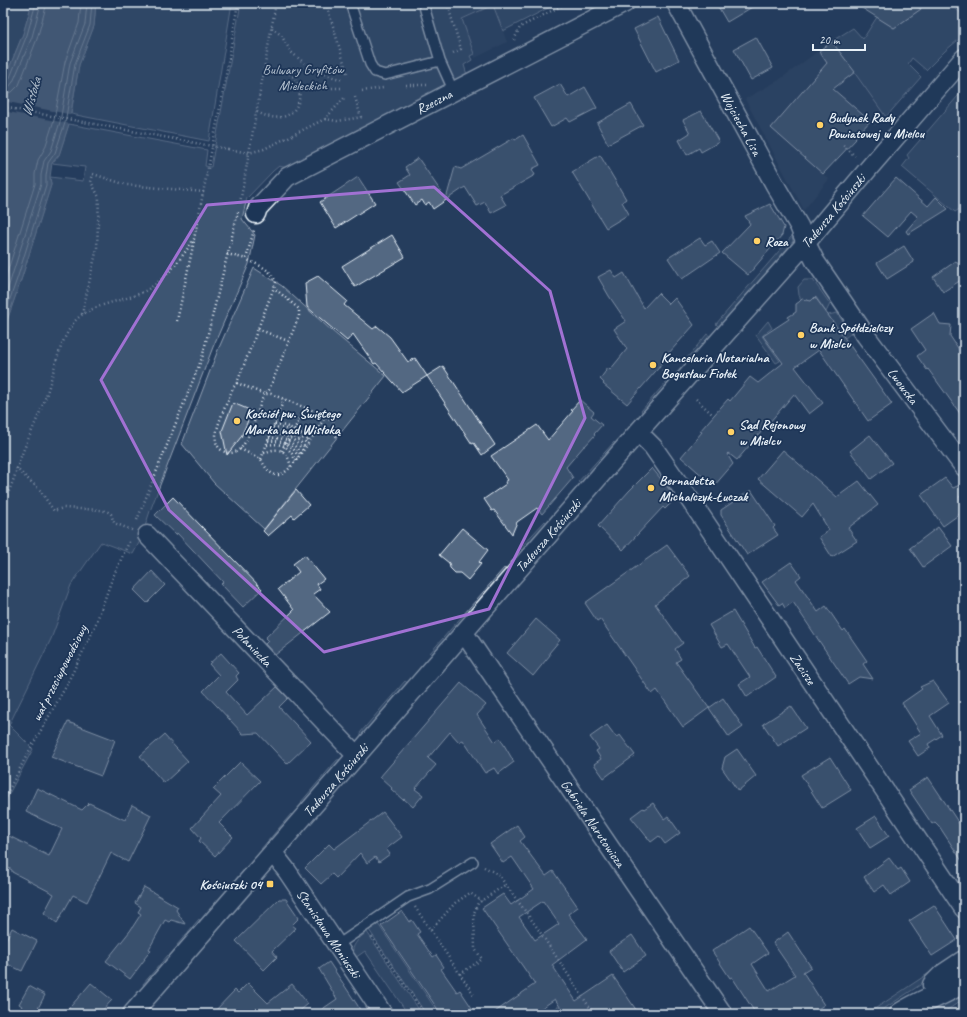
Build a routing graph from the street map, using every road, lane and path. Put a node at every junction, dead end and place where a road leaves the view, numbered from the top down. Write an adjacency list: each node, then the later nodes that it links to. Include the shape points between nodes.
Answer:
1 (238, 3): 27 (path)
2 (276, 3): 9 (path)
3 (326, 3): 14 (path)
4 (350, 3): 12 (lane, via 370,64 376,72 385,75)
5 (423, 3): 12 (lane)
6 (447, 3): 10 (path, via 461,49)
7 (625, 3): 18 (street, Rzeczna)
8 (676, 3): 30 (street, Wojciecha Lisa)
9 (272, 28): 13 (path); 15 (path, via 281,35 291,52 308,66)
10 (449, 55)
11 (964, 58): 30 (street, Tadeusza Kościuszki)
12 (440, 61): 18 (lane)
13 (264, 72): 17 (path, via 288,72 294,77); 22 (path)
14 (348, 76)
15 (343, 80)
16 (342, 88): 17 (path)
17 (300, 90): 22 (path, via 299,102 288,115 273,118)
18 (454, 92): 28 (street, Rzeczna, via 287,177 258,208)
19 (346, 96): 23 (path)
20 (355, 97): 23 (path, via 361,117 337,121)
21 (3, 107): 25 (path, bridge)
22 (257, 112): 25 (path)
23 (325, 119): 25 (path, via 264,149)
24 (842, 145): 26 (path)
25 (249, 153): 31 (path)
26 (855, 156)
27 (204, 192): 29 (path); 34 (path, via 127,185 93,174 91,182 99,197 97,248)
28 (256, 221): 32 (path)
29 (194, 239): 34 (path, via 173,268 159,281 144,291 94,308); 35 (path)
30 (806, 243): 49 (street, Tadeusza Kościuszki); 66 (street, Lwowska, via 815,261 866,336)
31 (227, 254): 32 (path); 68 (path, via 202,358)
32 (246, 259): 33 (path, via 272,273 276,282)
33 (274, 288): 36 (path); 37 (path, via 300,312)
34 (82, 315): 64 (path, via 72,324 58,353 47,394)
35 (177, 321)
36 (258, 329): 37 (path); 40 (path)
37 (288, 341): 41 (path, via 269,390)
38 (659, 367): 39 (path)
39 (668, 374)
40 (237, 383): 41 (path); 56 (path, via 232,388 215,432 215,440 221,450 230,454)
41 (264, 394): 42 (path); 56 (path)
42 (284, 399): 44 (path); 47 (path)
43 (696, 399): 45 (path)
44 (306, 408): 46 (path); 51 (path)
45 (714, 415)
46 (326, 416): 50 (path, via 333,421 334,433); 53 (path)
47 (274, 425): 48 (path); 51 (path, via 286,429)
48 (271, 432): 51 (path); 52 (path)
49 (638, 432): 69 (street, Tadeusza Kościuszki); 77 (street, Zacisze, via 654,447)
50 (337, 436)
51 (290, 438): 52 (path); 53 (path, via 302,434); 54 (path); 55 (path); 57 (path); 58 (path); 60 (path); 62 (path); 63 (path)
52 (269, 439): 54 (path)
53 (309, 442): 55 (path)
54 (266, 445): 59 (path)
55 (306, 447): 58 (path)
56 (240, 449): 61 (path)
57 (282, 451): 59 (path, via 276,449); 65 (path, via 288,457)
58 (303, 451): 60 (path)
59 (263, 453): 61 (path)
60 (300, 454): 62 (path)
61 (261, 458): 65 (path, via 265,468 271,473 285,473)
62 (298, 458): 63 (path)
63 (296, 462): 65 (path)
64 (16, 468): 67 (path); 71 (path, wał przeciwpowodziowy, via 39,489 54,511 63,508 101,510 111,514 114,523 134,530 112,579 94,629)
65 (291, 468)
66 (964, 468)
67 (3, 502)
68 (142, 529): 70 (street, Połaniecka)
69 (464, 633): 70 (street, Tadeusza Kościuszki); 93 (street, Gabriela Narutowicza)
70 (357, 756): 72 (street, Tadeusza Kościuszki)
71 (3, 801)
72 (273, 853): 80 (street, Stanisława Moniuszki); 88 (street, Tadeusza Kościuszki)
73 (473, 862): 74 (path, via 498,874); 75 (lane, via 430,889)
74 (505, 885): 76 (path); 92 (path, via 536,926)
75 (408, 897): 78 (lane); 79 (path)
76 (482, 901): 79 (path, via 470,892 455,903); 82 (path, via 478,903 474,913 475,949 482,959)
77 (964, 910)
78 (365, 926): 80 (lane); 90 (path)
79 (431, 930): 82 (path)
80 (336, 946): 89 (street, Stanisława Moniuszki)
81 (964, 962): 87 (street, via 943,976)
82 (460, 974): 84 (path)
83 (964, 980): 87 (street)
84 (474, 995)
85 (964, 1005): 94 (path)
86 (557, 1007): 91 (path)
87 (906, 1011)
88 (132, 1014)
89 (383, 1014)
90 (425, 1014)
91 (562, 1014)
92 (594, 1014)
93 (723, 1014)
94 (950, 1014)

